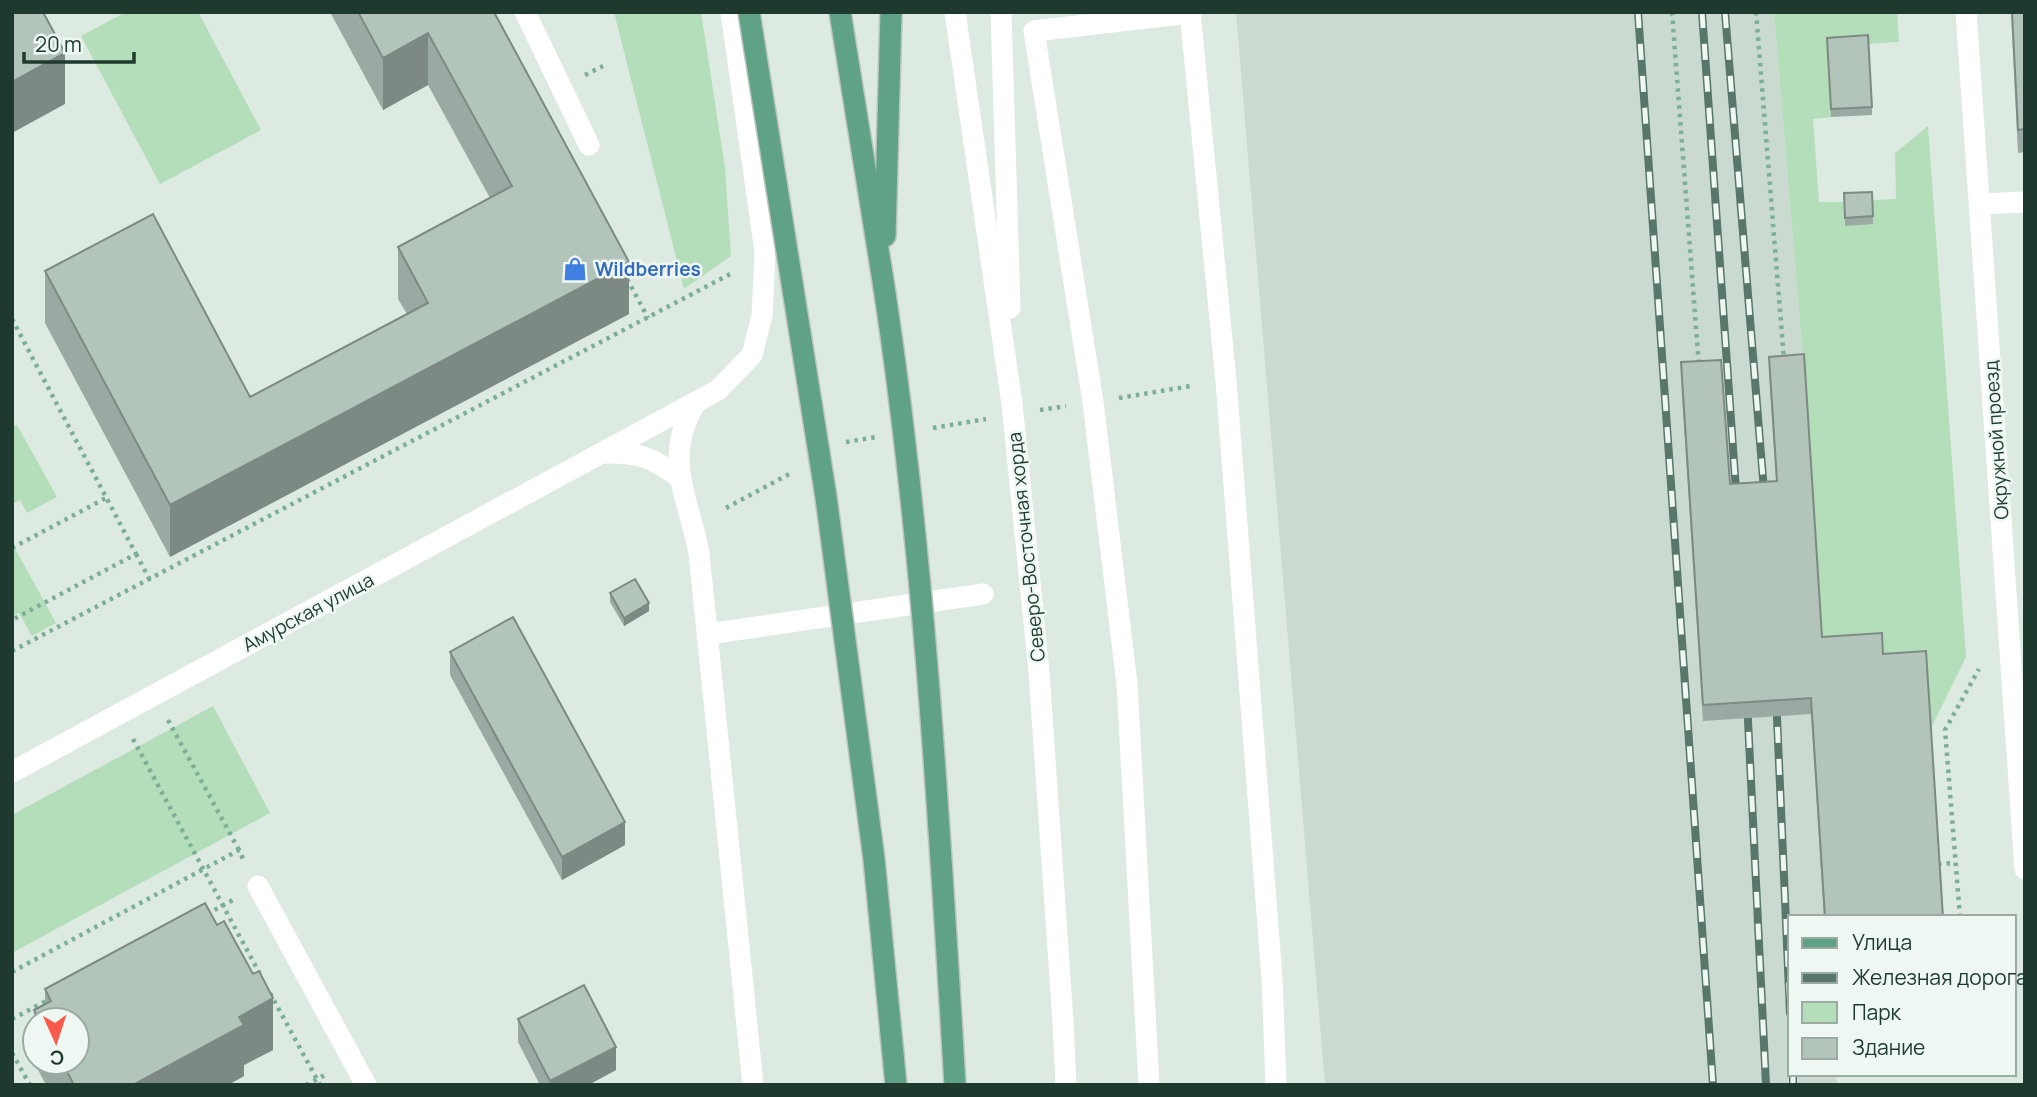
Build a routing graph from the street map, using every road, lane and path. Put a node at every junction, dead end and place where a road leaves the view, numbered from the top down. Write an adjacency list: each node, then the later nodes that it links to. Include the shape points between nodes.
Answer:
1 (525, 12): 14 (street)
2 (731, 12): 22 (street, Амурская улица, via 765,252 762,316 752,355 719,390)
3 (749, 12): 59 (main road, bridge, via 826,497 874,859)
4 (840, 12): 18 (main road)
5 (891, 12): 13 (main road)
6 (901, 12): 13 (main road)
7 (1672, 12): 21 (path)
8 (1756, 12): 20 (path)
9 (1966, 12): 16 (street, Окружной проезд)
10 (1190, 13): 62 (street, via 1034,31 1093,402 1127,684); 63 (street, via 1226,381 1272,978)
11 (1002, 18): 23 (street)
12 (956, 21): 23 (street, Северо-Восточная хорда)
13 (892, 40): 18 (main road)
14 (589, 145)
15 (2025, 202): 16 (street)
16 (1980, 204): 46 (street, Окружной проезд)
17 (740, 269): 33 (path)
18 (884, 287): 60 (main road, bridge, via 904,417 929,686)
19 (12, 319): 29 (path)
20 (1785, 371)
21 (1700, 377)
22 (696, 402): 26 (street, Амурская улица); 28 (street, via 683,423 677,447)
23 (1012, 404): 61 (street, Северо-Восточная хорда, bridge, via 1039,672)
24 (848, 442): 25 (path)
25 (836, 448)
26 (604, 453): 28 (street, via 654,459); 41 (street, Амурская улица)
27 (799, 468): 30 (path)
28 (680, 478): 36 (street, via 692,513)
29 (106, 498): 31 (path); 32 (path)
30 (726, 508)
31 (12, 548)
32 (135, 554): 33 (path); 35 (path)
33 (150, 580): 37 (path)
34 (983, 594): 36 (street)
35 (12, 620)
36 (708, 634): 58 (street)
37 (12, 651)
38 (1979, 669): 43 (path, via 1945,730)
39 (168, 720): 42 (path)
40 (133, 739): 45 (path)
41 (12, 772)
42 (239, 850): 45 (path); 47 (path)
43 (1955, 863): 44 (path); 49 (path)
44 (1938, 864)
45 (203, 869): 48 (path); 51 (path)
46 (2025, 869)
47 (258, 886): 48 (path); 57 (street)
48 (223, 905): 50 (path); 56 (path)
49 (1960, 915)
50 (200, 918)
51 (12, 972)
52 (59, 994): 53 (path)
53 (12, 1019)
54 (12, 1053): 55 (path)
55 (30, 1085)
56 (320, 1085)
57 (366, 1085)
58 (753, 1085)
59 (896, 1085)
60 (955, 1085)
61 (1066, 1085)
62 (1149, 1085)
63 (1276, 1085)

